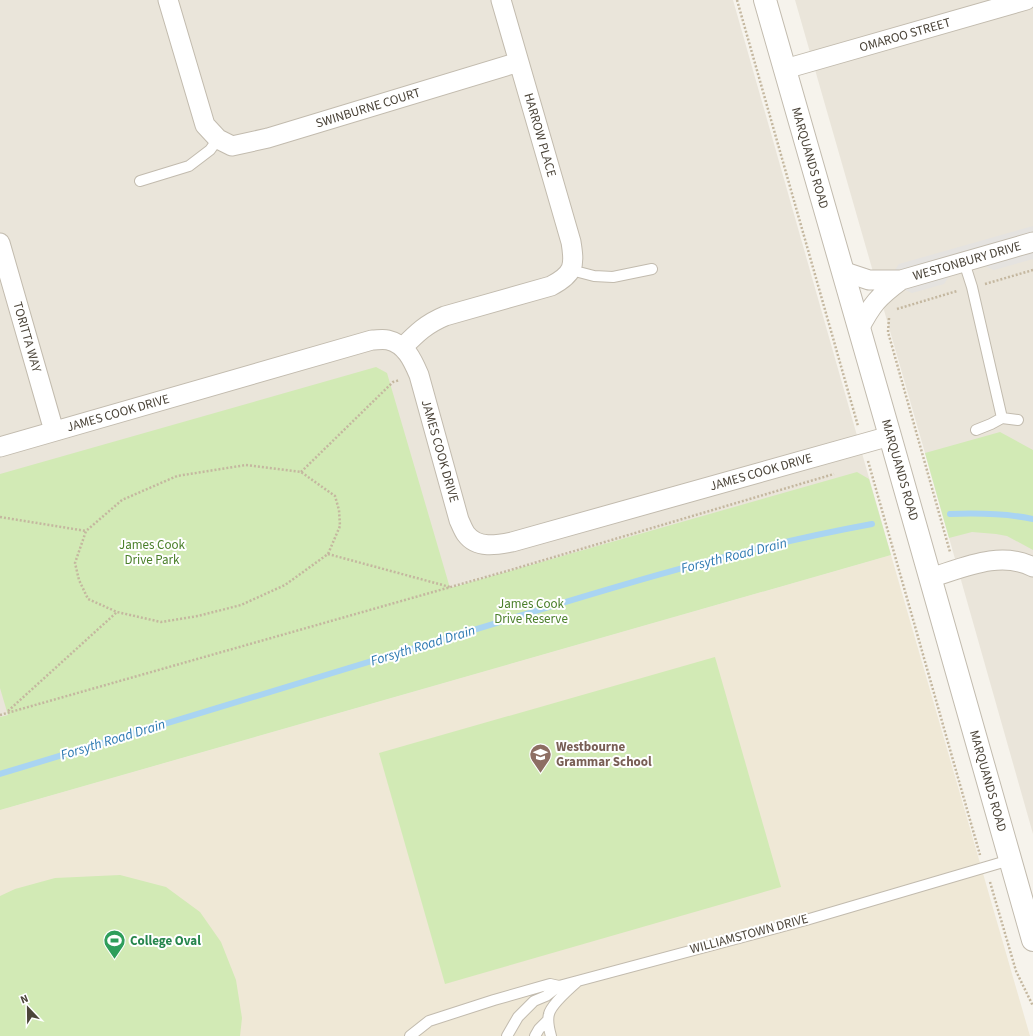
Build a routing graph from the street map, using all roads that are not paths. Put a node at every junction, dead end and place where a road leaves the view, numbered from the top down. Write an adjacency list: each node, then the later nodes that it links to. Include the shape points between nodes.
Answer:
1 (168, 0): 8 (street, SWINBURNE COURT, via 205,125)
2 (501, 0): 6 (street, HARROW PLACE)
3 (765, 0): 7 (street, MARQUANDS ROAD)
4 (1026, 0): 5 (street, OMAROO STREET)
5 (987, 5): 7 (street, OMAROO STREET)
6 (519, 62): 8 (street, SWINBURNE COURT, via 268,138 232,146); 14 (street, HARROW PLACE, via 571,242 574,259)
7 (784, 69): 15 (street, MARQUANDS ROAD)
8 (218, 139): 9 (lane, via 210,150 189,166)
9 (140, 181)
10 (1033, 242): 12 (street, WESTONBURY DRIVE)
11 (0, 243): 22 (street, TORITTA WAY)
12 (964, 262): 16 (street, WESTONBURY DRIVE); 19 (lane)
13 (652, 269): 14 (lane, via 613,277 594,276)
14 (571, 270): 18 (street, via 562,280 551,286 435,320 419,330)
15 (842, 271): 16 (street, WESTONBURY DRIVE, via 869,280); 17 (street, MARQUANDS ROAD)
16 (901, 280): 17 (street, WESTONBURY DRIVE, via 876,301)
17 (859, 329): 23 (street, MARQUANDS ROAD)
18 (403, 347): 22 (street, JAMES COOK DRIVE, via 389,340 372,340); 23 (street, JAMES COOK DRIVE, via 419,375 459,520 467,535 477,543 488,545 512,542)
19 (1002, 418): 20 (lane); 21 (lane)
20 (1018, 420)
21 (976, 430)
22 (54, 431): 24 (street, JAMES COOK DRIVE)
23 (890, 436): 26 (street, MARQUANDS ROAD)
24 (0, 447)
25 (1033, 567): 26 (street, via 1019,562 993,560)
26 (930, 578): 27 (street, MARQUANDS ROAD)
27 (1010, 860): 28 (street, MARQUANDS ROAD); 29 (lane, WILLIAMSTOWN DRIVE, via 806,920)
28 (1033, 940)
29 (579, 980): 30 (lane, WILLIAMSTOWN DRIVE); 31 (lane, via 558,1000 549,1013)
30 (559, 986): 32 (lane, via 550,984 429,1021); 33 (lane, WILLIAMSTOWN DRIVE, via 534,1001 518,1017)
31 (548, 1020): 34 (lane); 35 (lane)
32 (410, 1036)
33 (507, 1036)
34 (535, 1036)
35 (550, 1036)

